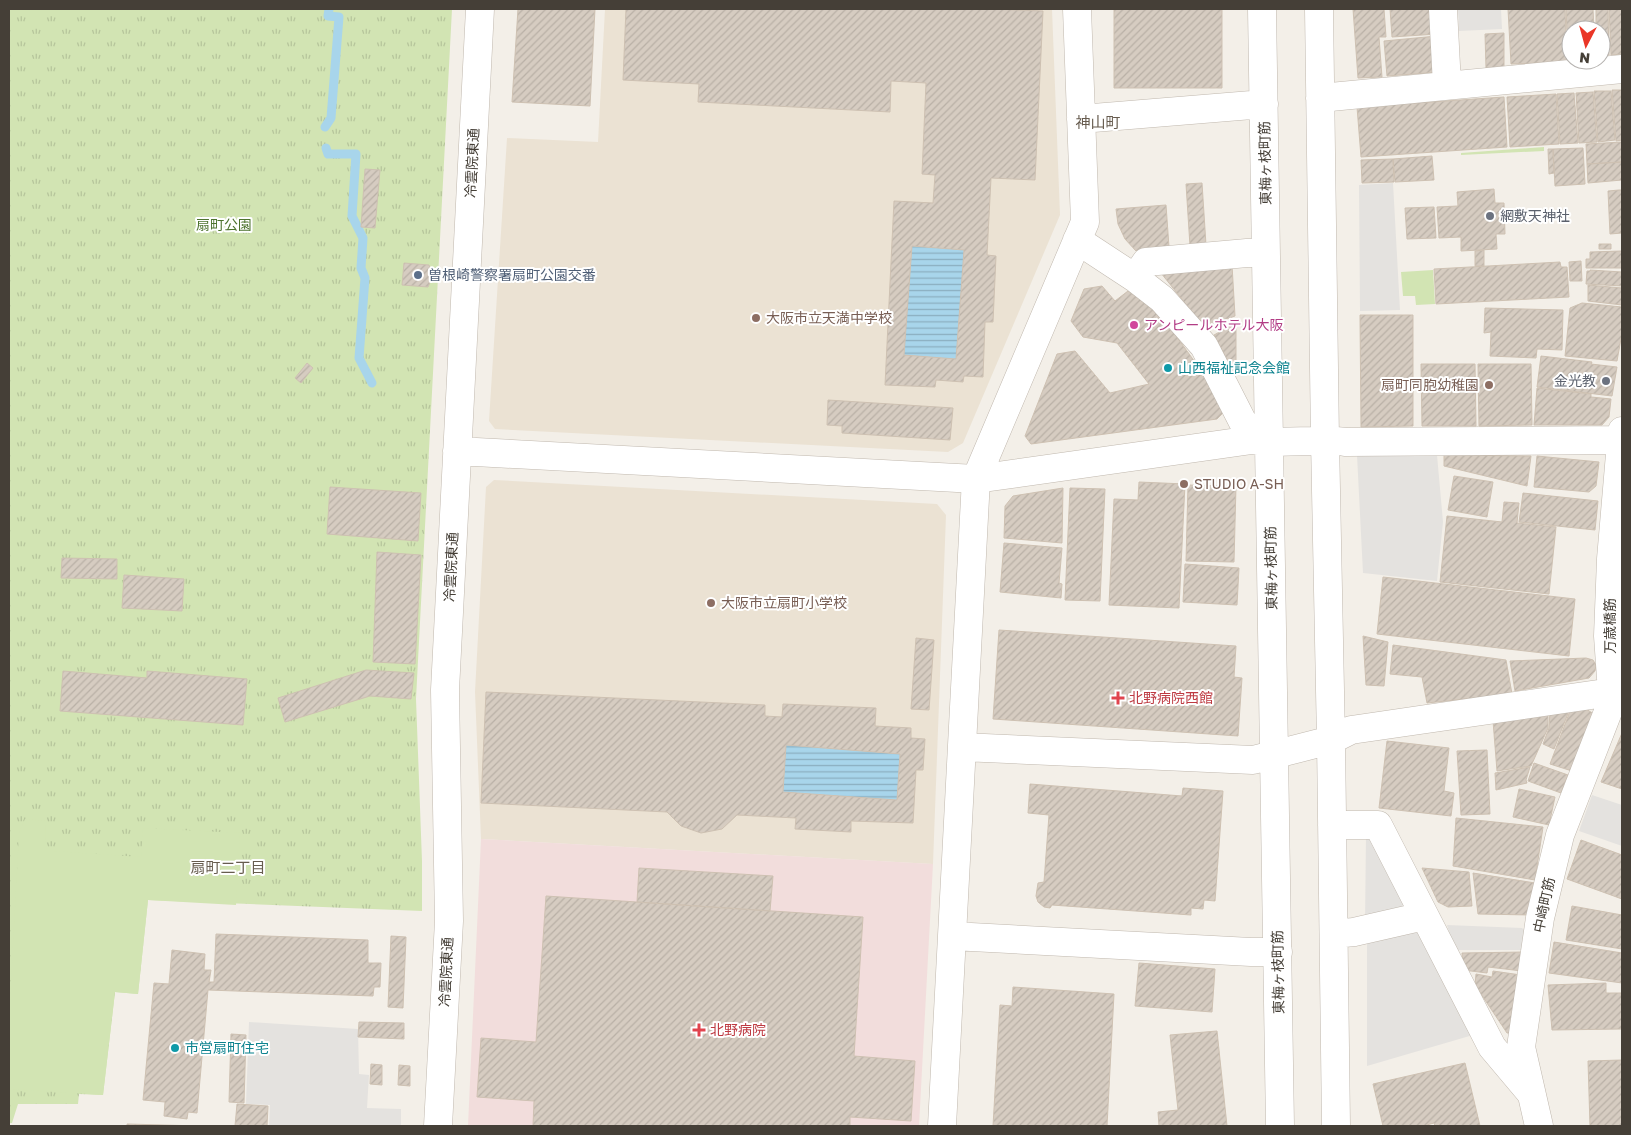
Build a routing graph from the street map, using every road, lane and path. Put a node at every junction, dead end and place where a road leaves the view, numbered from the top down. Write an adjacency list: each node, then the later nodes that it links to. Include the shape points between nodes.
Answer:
1 (480, 9): 17 (street, 冷雲院東通)
2 (1077, 9): 10 (street)
3 (1262, 9): 9 (street, 東梅ヶ枝町筋)
4 (1319, 9): 8 (street)
5 (1443, 9): 7 (street)
6 (1622, 69): 7 (street)
7 (1447, 85): 8 (street)
8 (1320, 98): 15 (street)
9 (1264, 104): 10 (street); 12 (street, 東梅ヶ枝町筋)
10 (1081, 119): 11 (street, via 1085,222)
11 (1077, 240): 13 (street); 18 (street)
12 (1266, 253): 13 (street, via 1146,262); 16 (street, 東梅ヶ枝町筋)
13 (1135, 278): 16 (street, via 1162,299 1204,346)
14 (1622, 437): 15 (street); 19 (street, 万歳橋筋)
15 (1325, 440): 16 (street); 21 (street)
16 (1261, 441): 18 (street); 23 (street, 東梅ヶ枝町筋)
17 (457, 451): 18 (street); 30 (street, 冷雲院東通, via 445,690 449,921)
18 (976, 479): 22 (street)
19 (1617, 561): 20 (street, 万歳橋筋, via 1608,636)
20 (1617, 693): 21 (street, via 1351,730); 29 (street, 中崎町筋, via 1560,835 1540,918 1521,1047)
21 (1331, 740): 23 (street); 24 (street)
22 (962, 747): 23 (street, via 1253,760); 27 (street)
23 (1274, 756): 28 (street, 東梅ヶ枝町筋)
24 (1332, 825): 25 (street, via 1378,825); 26 (street)
25 (1424, 916): 26 (street); 29 (street, via 1492,1046)
26 (1334, 934): 33 (street)
27 (952, 936): 28 (street); 31 (street)
28 (1278, 952): 32 (street, 東梅ヶ枝町筋)
29 (1533, 1096): 34 (street, 中崎町筋)
30 (438, 1126)
31 (942, 1126)
32 (1280, 1126)
33 (1336, 1126)
34 (1539, 1126)

